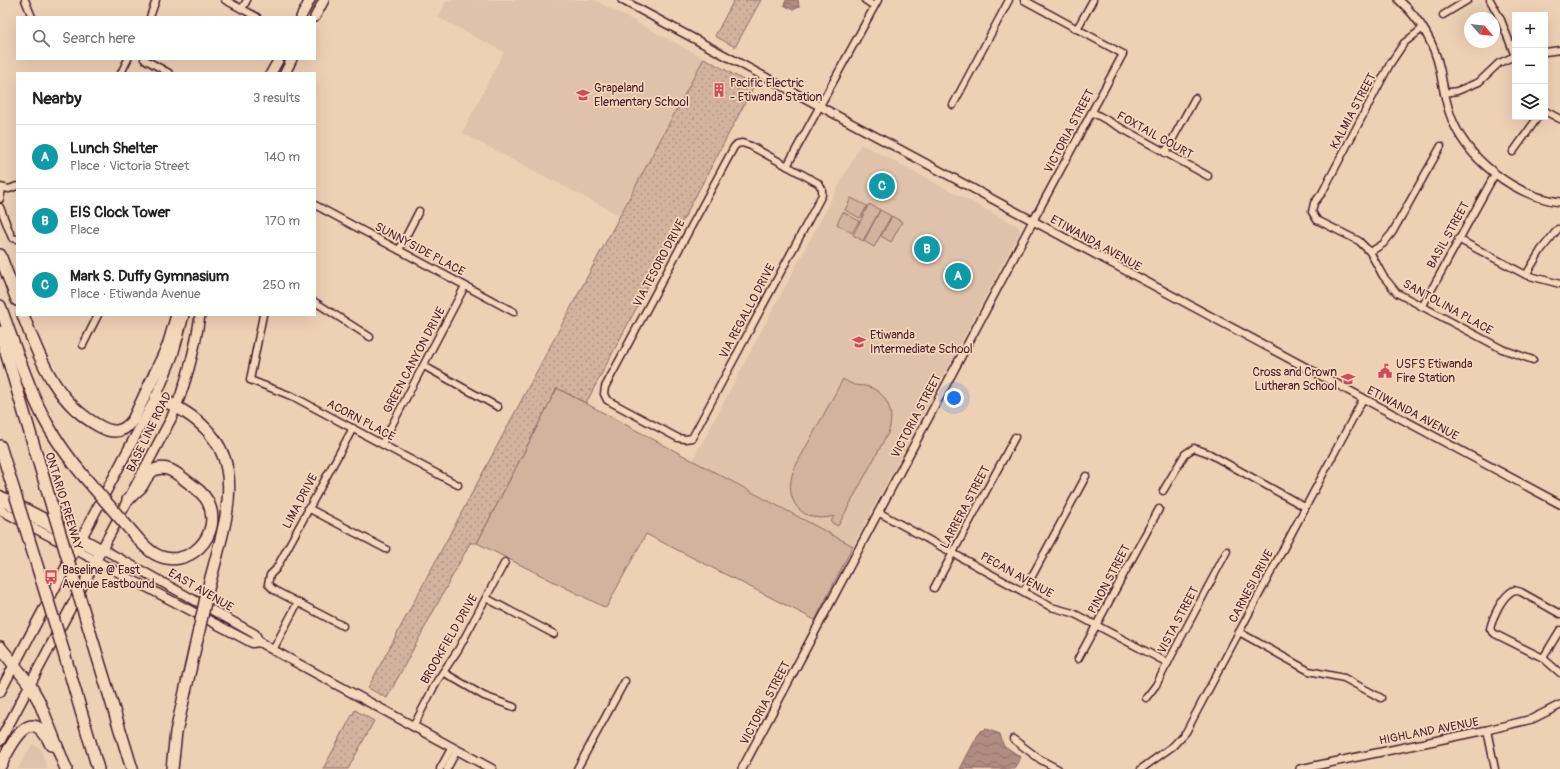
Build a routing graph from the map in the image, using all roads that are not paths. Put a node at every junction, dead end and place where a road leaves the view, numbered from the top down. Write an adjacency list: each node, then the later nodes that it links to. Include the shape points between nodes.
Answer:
1 (25, 0): 19 (street)
2 (156, 0): 20 (street)
3 (225, 0): 17 (street)
4 (247, 0): 17 (street)
5 (310, 0): 22 (main road)
6 (324, 0): 23 (main road)
7 (622, 0): 41 (street, ETIWANDA AVENUE)
8 (865, 0): 16 (street)
9 (878, 0): 16 (street)
10 (1008, 0): 40 (street)
11 (1024, 0): 25 (street)
12 (1093, 0): 25 (street)
13 (1399, 0): 24 (street)
14 (1468, 0): 18 (street)
15 (1490, 0): 26 (street)
16 (874, 6): 41 (street)
17 (242, 9): 21 (street)
18 (1443, 15)
19 (32, 16)
20 (150, 16)
21 (255, 16)
22 (302, 16)
23 (316, 16)
24 (1423, 28): 38 (street, via 1433,46); 59 (street, KALMIA STREET, via 1404,43 1390,64 1322,193 1314,203)
25 (1077, 29): 42 (street, VICTORIA STREET, via 1123,54)
26 (1512, 48)
27 (1560, 50): 28 (street)
28 (1548, 52)
29 (1512, 57): 38 (street, via 1499,63 1479,82)
30 (128, 60): 34 (street)
31 (146, 60): 35 (street)
32 (278, 60): 36 (main road)
33 (292, 60): 37 (main road)
34 (122, 72)
35 (167, 72)
36 (272, 72)
37 (286, 72)
38 (1444, 93): 50 (street, via 1451,116 1464,141 1479,160)
39 (1195, 98): 48 (street)
40 (953, 105)
41 (819, 106): 49 (street); 60 (street, ETIWANDA AVENUE)
42 (1092, 112): 48 (street, FOXTAIL COURT); 60 (street, VICTORIA STREET)
43 (1548, 113): 44 (street)
44 (1560, 119)
45 (1536, 120): 47 (street)
46 (1441, 146): 65 (street, via 1392,233 1383,244)
47 (1513, 152)
48 (1165, 153): 51 (street, FOXTAIL COURT)
49 (787, 166): 92 (street, VIA REGALLO DRIVE, via 818,183 822,195 692,438); 92 (street, VIA TESORO DRIVE, via 747,144 737,144 605,387 604,394 607,400 678,438)
50 (1495, 174): 55 (street, via 1520,188); 63 (street, BASIL STREET)
51 (1208, 176)
52 (16, 186): 53 (street, via 9,190)
53 (1, 188): 54 (street)
54 (0, 199)
55 (1560, 202)
56 (316, 206): 64 (street, SUNNYSIDE PLACE)
57 (0, 207): 62 (street, via 12,238)
58 (419, 211): 64 (street)
59 (1312, 212): 65 (street, SANTOLINA PLACE, via 1317,220 1359,241)
60 (1033, 221): 87 (street, ETIWANDA AVENUE); 106 (street, VICTORIA STREET)
61 (1558, 228): 67 (street)
62 (16, 239)
63 (1458, 239): 67 (street); 73 (street, BASIL STREET)
64 (399, 250): 69 (street, SUNNYSIDE PLACE)
65 (1370, 252): 73 (street, SANTOLINA PLACE, via 1383,276 1397,293)
66 (0, 254): 70 (highway)
67 (1526, 275): 68 (street)
68 (1560, 284)
69 (465, 286): 74 (street, SUNNYSIDE PLACE); 85 (street, GREEN CANYON DRIVE)
70 (16, 297)
71 (316, 303): 82 (street)
72 (0, 306): 99 (highway, bridge, via 38,407 64,449 133,533 148,549 171,559 184,558 196,552 209,534 211,516 208,502 201,493 168,468 151,472)
73 (1422, 307): 84 (street, SANTOLINA PLACE, via 1502,349)
74 (514, 312)
75 (23, 316): 77 (highway, via 45,369 57,388 85,417 114,432 124,429 133,420 168,346)
76 (98, 316): 83 (street)
77 (177, 316)
78 (184, 316): 86 (main road, BASE LINE ROAD, via 173,355)
79 (200, 316): 88 (main road, BASE LINE ROAD, via 194,351)
80 (262, 316): 90 (street, ACORN PLACE, via 250,380 294,397)
81 (0, 332): 148 (highway, ONTARIO FREEWAY, bridge)
82 (370, 337)
83 (83, 345)
84 (1533, 360)
85 (424, 366): 89 (street); 93 (street, GREEN CANYON DRIVE)
86 (156, 397): 88 (highway); 107 (main road, BASE LINE ROAD)
87 (1364, 399): 101 (street, ETIWANDA AVENUE); 103 (street, CARNESI DRIVE)
88 (177, 406): 99 (main road, BASE LINE ROAD); 149 (highway, bridge, via 195,418 214,437 228,469 229,501 176,732)
89 (498, 407)
90 (353, 428): 93 (street, ACORN PLACE); 102 (street, LIMA DRIVE)
91 (1015, 437): 110 (street, LARRERA STREET)
92 (685, 439)
93 (382, 444): 96 (street, ACORN PLACE)
94 (0, 446): 147 (highway, bridge)
95 (1086, 476): 114 (street)
96 (458, 485)
97 (1163, 491): 103 (street, via 1185,454 1194,448 1208,453)
98 (0, 495): 107 (main road, EAST AVENUE)
99 (128, 500): 111 (main road, BASE LINE ROAD)
100 (0, 503): 107 (main road, via 7,504)
101 (1560, 504)
102 (308, 508): 108 (street); 116 (street, LIMA DRIVE, via 276,569 270,575 268,584 274,590)
103 (1306, 508): 121 (street, CARNESI DRIVE)
104 (0, 510): 107 (main road, EAST AVENUE)
105 (1159, 510): 118 (street, PINON STREET)
106 (878, 512): 110 (street, PECAN AVENUE); 154 (street, VICTORIA STREET)
107 (80, 544): 111 (main road, EAST AVENUE); 111 (main road, EAST AVENUE); 129 (main road, BASE LINE ROAD)
108 (386, 549)
109 (1227, 551): 128 (street, VISTA STREET)
110 (953, 552): 113 (street, LARRERA STREET); 114 (street, PECAN AVENUE)
111 (99, 554): 123 (main road, EAST AVENUE, via 252,643); 123 (main road, EAST AVENUE, via 255,634); 133 (main road, BASE LINE ROAD)
112 (504, 562): 115 (street, BROOKFIELD DRIVE)
113 (934, 588)
114 (1024, 592): 118 (street, PECAN AVENUE, via 1051,607 1060,608)
115 (486, 598): 122 (street); 130 (street, BROOKFIELD DRIVE)
116 (298, 602): 119 (street); 125 (street)
117 (1560, 614): 126 (street, via 1514,590 1508,593 1492,621 1490,629 1495,634)
118 (1097, 625): 127 (street, PINON STREET); 128 (street, PECAN AVENUE)
119 (343, 626)
120 (1560, 630): 126 (street)
121 (1239, 632): 136 (street, via 1309,671 1344,678); 156 (street, CARNESI DRIVE, via 1186,732 1173,746)
122 (554, 634)
123 (259, 642): 125 (main road, EAST AVENUE)
124 (0, 647): 129 (highway)
125 (274, 650): 139 (main road, EAST AVENUE)
126 (1543, 658): 131 (street)
127 (1078, 660)
128 (1168, 663): 135 (street, VISTA STREET)
129 (14, 665): 133 (highway); 134 (main road, BASE LINE ROAD)
130 (443, 672): 138 (street, via 484,696); 139 (street, BROOKFIELD DRIVE)
131 (1560, 673)
132 (625, 681): 153 (street)
133 (30, 685): 142 (main road, BASE LINE ROAD); 146 (highway, via 40,701)
134 (0, 692)
135 (1146, 698)
136 (1381, 698)
137 (1560, 705): 140 (street, HIGHLAND AVENUE, via 1532,719)
138 (514, 707)
139 (413, 727): 143 (main road, EAST AVENUE)
140 (1487, 730): 157 (street, HIGHLAND AVENUE); 158 (street)
141 (1013, 739): 155 (street)
142 (0, 741)
143 (454, 749): 150 (street); 151 (street); 152 (main road, EAST AVENUE)
144 (0, 766): 145 (highway, via 18,733 30,727 38,728 46,735)
145 (61, 769)
146 (66, 769)
147 (98, 769)
148 (132, 769)
149 (172, 769)
150 (440, 769)
151 (447, 769)
152 (492, 769)
153 (577, 769)
154 (742, 769)
155 (1058, 769)
156 (1141, 769)
157 (1300, 769)
158 (1495, 769)

